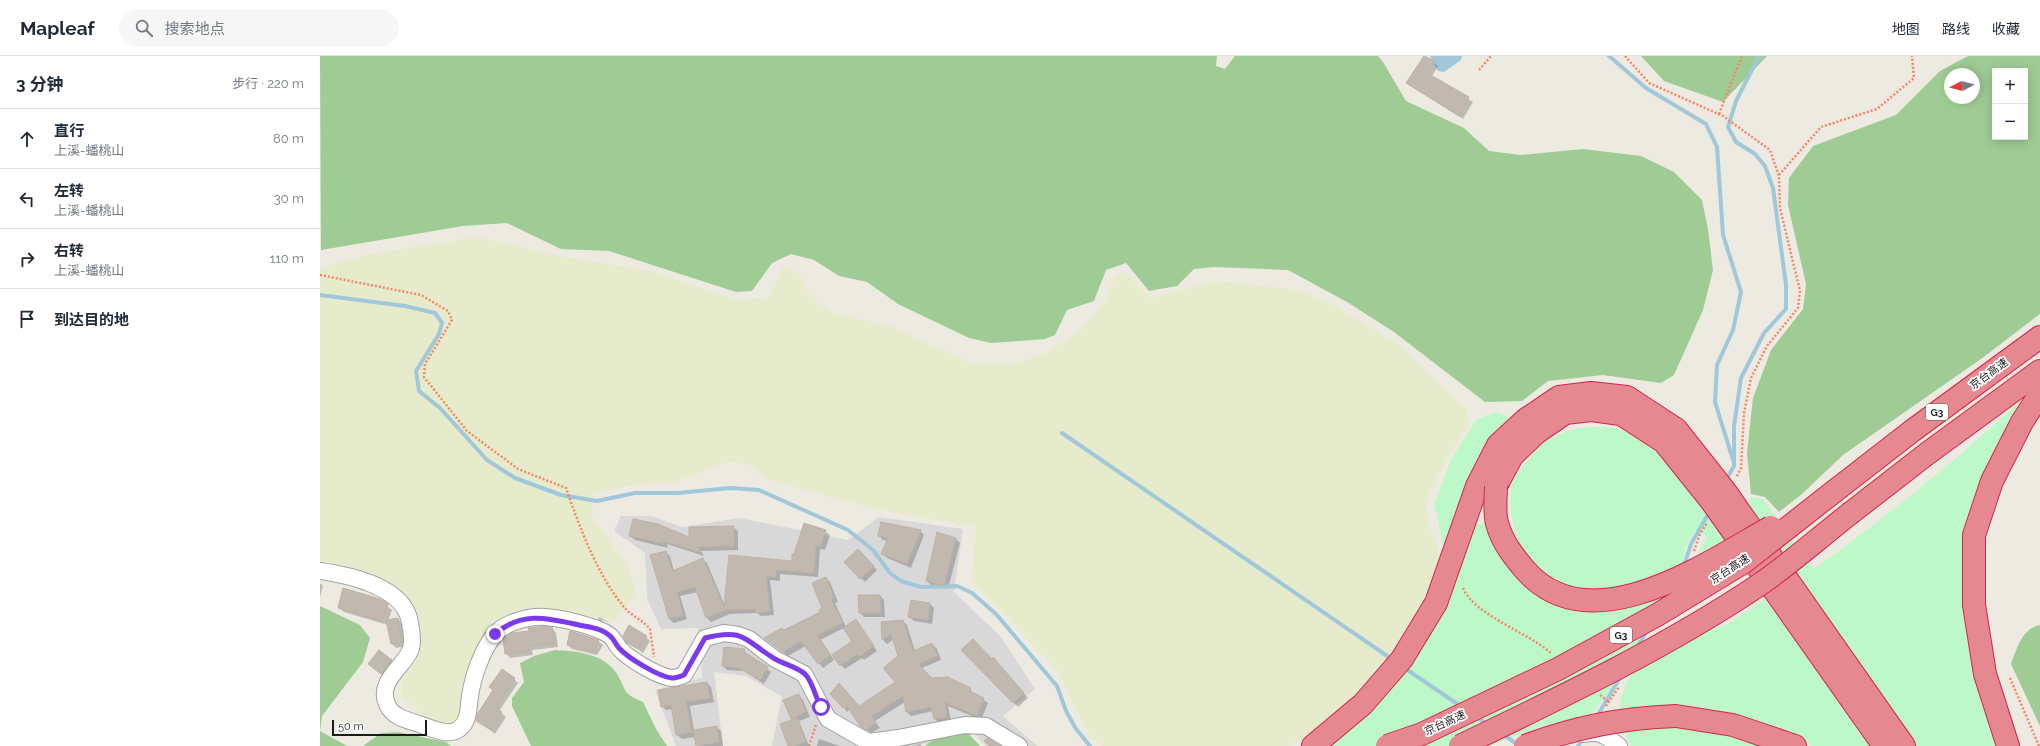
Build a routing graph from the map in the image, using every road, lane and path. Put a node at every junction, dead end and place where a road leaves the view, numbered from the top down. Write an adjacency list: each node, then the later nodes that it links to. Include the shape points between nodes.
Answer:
1 (1491, 56): 5 (path)
2 (1625, 56): 6 (path, via 1649,83)
3 (1742, 56): 6 (path)
4 (1912, 56): 7 (path, via 1914,78 1877,108 1821,127)
5 (1479, 70)
6 (1719, 114): 7 (path, via 1770,150)
7 (1779, 176): 12 (path, via 1780,208 1800,290 1798,308 1767,346 1751,378 1744,413 1741,468)
8 (320, 275): 20 (path, via 421,295 448,311 452,320 425,364 424,378 467,431 518,469 566,488 600,569 625,608 650,629)
9 (2040, 337): 14 (highway, 京台高速 / G3)
10 (2040, 371): 29 (highway, G3, bridge, via 1928,452 1760,585 1675,636 1571,692)
11 (2040, 394): 36 (highway, via 2022,422 1992,481 1974,535 1974,605 1985,674)
12 (1734, 481)
13 (1486, 486): 14 (highway, bridge, via 1510,553 1537,583 1572,599 1608,600 1645,593 1686,575); 27 (highway, via 1436,602 1402,659 1363,704); 34 (highway, via 1536,433 1565,413 1591,410 1621,414 1664,442 1712,502); 35 (highway, via 1498,445 1525,420 1559,397 1592,393 1627,397 1676,429 1715,479)
14 (1836, 490): 28 (highway, 京台高速 / G3, bridge, via 1744,562 1657,615 1558,669 1422,734)
15 (1708, 521): 16 (path, via 1700,534)
16 (1693, 558)
17 (320, 571): 26 (street, via 348,575 390,594 404,606 412,638 410,651 387,684 386,703 393,713 402,718 446,733 459,729 467,719 470,694 481,659 495,634 502,627 514,622 544,617 597,629 610,636 626,654 658,674 673,678 684,675 705,638 724,633 738,635 774,659 804,674 828,719 869,742 965,725 986,726)
18 (1463, 588): 19 (path, via 1466,596 1476,605 1537,642)
19 (1554, 658)
20 (654, 661)
21 (2010, 678): 37 (path)
22 (1620, 686): 24 (path)
23 (1597, 693): 24 (path)
24 (1609, 702): 25 (path, via 1602,712)
25 (1595, 732): 31 (street); 32 (street, via 1603,734)
26 (1019, 746)
27 (1313, 746)
28 (1386, 746)
29 (1460, 746)
30 (1525, 746): 33 (highway, bridge, via 1598,724 1676,716 1733,725)
31 (1535, 746)
32 (1619, 746)
33 (1795, 746)
34 (1884, 746)
35 (1904, 746)
36 (2008, 746)
37 (2039, 746)

